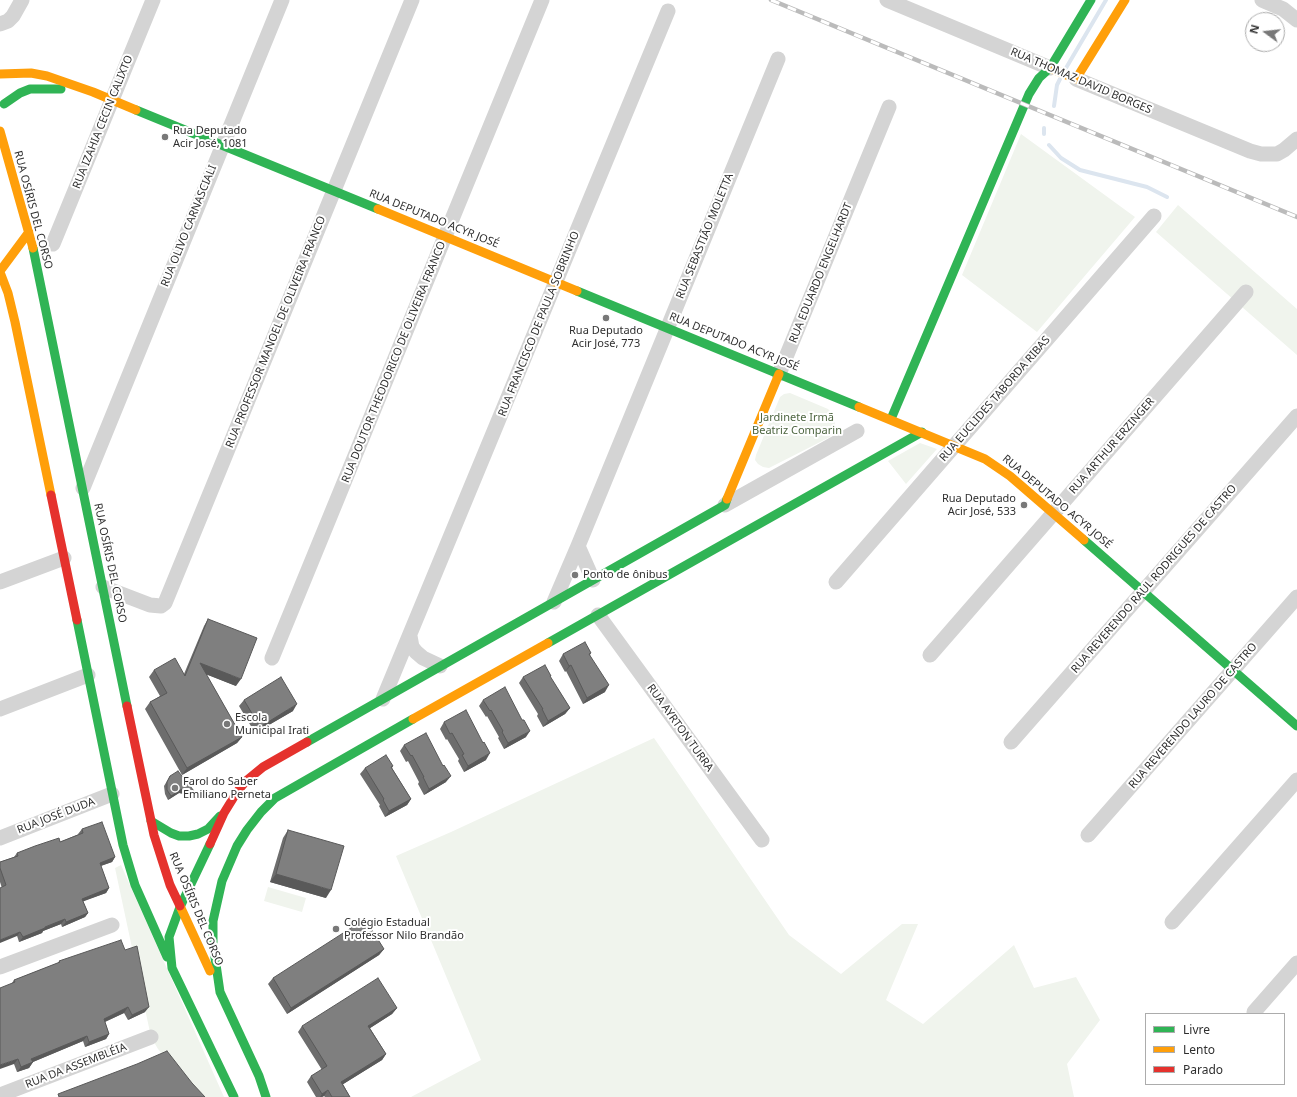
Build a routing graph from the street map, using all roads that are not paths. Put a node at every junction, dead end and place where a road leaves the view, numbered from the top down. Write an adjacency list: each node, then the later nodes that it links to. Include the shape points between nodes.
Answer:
1 (22, 0): 12 (street, via 14,16)
2 (153, 0): 19 (street, RUA IZAHIA CECIN CALIXTO)
3 (282, 0): 24 (street, RUA OLIVO CARNASCIALI)
4 (412, 0): 25 (street, RUA PROFESSOR MANOEL DE OLIVEIRA FRANCO)
5 (542, 0): 28 (street, RUA DOUTOR THEODORICO DE OLIVEIRA FRANCO)
6 (887, 0): 14 (street, RUA THOMAZ DAVID BORGES)
7 (1091, 0): 14 (street)
8 (1125, 0): 16 (street)
9 (1262, 0): 11 (street, via 1283,9)
10 (668, 11): 31 (street, RUA FRANCISCO DE PAULA SOBRINHO)
11 (1297, 20)
12 (0, 24)
13 (778, 58): 33 (street, RUA SEBASTIÃO MOLETTA)
14 (1050, 68): 16 (street, RUA THOMAZ DAVID BORGES); 38 (street, via 1039,78 1026,99)
15 (0, 74): 18 (street, RUA DEPUTADO ACYR JOSÉ, via 31,73 47,76)
16 (1076, 79): 23 (street, RUA THOMAZ DAVID BORGES, via 1261,154 1277,154)
17 (4, 85): 21 (street)
18 (93, 92): 19 (street, RUA DEPUTADO ACYR JOSÉ); 21 (street, RUA DEPUTADO ACYR JOSÉ, via 30,89 20,93)
19 (112, 100): 24 (street, RUA DEPUTADO ACYR JOSÉ); 29 (street, RUA IZAHIA CECIN CALIXTO)
20 (889, 107): 36 (street, RUA EDUARDO ENGELHARDT)
21 (2, 108)
22 (0, 131): 27 (street, RUA OSÍRIS DEL CORSO)
23 (1297, 138)
24 (223, 145): 25 (street, RUA DEPUTADO ACYR JOSÉ); 42 (street, RUA OLIVO CARNASCIALI)
25 (334, 191): 28 (street, RUA DEPUTADO ACYR JOSÉ); 52 (street, RUA PROFESSOR MANOEL DE OLIVEIRA FRANCO, via 165,603 161,606 150,605)
26 (1154, 216): 41 (street, RUA EUCLIDES TABORDA RIBAS)
27 (29, 232): 30 (street); 43 (street, RUA OSÍRIS DEL CORSO)
28 (445, 237): 31 (street, RUA DEPUTADO ACYR JOSÉ); 67 (street, RUA DOUTOR THEODORICO DE OLIVEIRA FRANCO)
29 (53, 244)
30 (0, 271): 35 (street, via 12,308)
31 (556, 282): 33 (street, RUA DEPUTADO ACYR JOSÉ); 64 (street, RUA FRANCISCO DE PAULA SOBRINHO)
32 (1246, 292): 46 (street, RUA ARTHUR ERZINGER)
33 (668, 328): 36 (street, RUA DEPUTADO ACYR JOSÉ); 47 (street, RUA SEBASTIÃO MOLETTA)
34 (11, 341): 35 (street)
35 (20, 348): 48 (street)
36 (779, 374): 38 (street, RUA DEPUTADO ACYR JOSÉ); 45 (street, RUA EDUARDO ENGELHARDT)
37 (1297, 416): 53 (street, RUA REVERENDO RAUL RODRIGUES DE CASTRO)
38 (891, 419): 40 (street, RUA DEPUTADO ACYR JOSÉ)
39 (857, 431): 45 (street)
40 (922, 432): 41 (street, RUA DEPUTADO ACYR JOSÉ); 60 (street)
41 (954, 446): 46 (street, RUA DEPUTADO ACYR JOSÉ, via 998,466); 50 (street, RUA EUCLIDES TABORDA RIBAS)
42 (96, 452): 43 (street, via 86,456); 44 (street, RUA OLIVO CARNASCIALI)
43 (76, 455): 44 (street, RUA OSÍRIS DEL CORSO)
44 (83, 488): 52 (street, RUA OSÍRIS DEL CORSO)
45 (725, 505): 51 (street)
46 (1053, 513): 53 (street, RUA DEPUTADO ACYR JOSÉ); 66 (street, RUA ARTHUR ERZINGER)
47 (578, 546): 51 (street); 58 (street, RUA SEBASTIÃO MOLETTA)
48 (64, 558): 49 (street); 55 (street)
49 (0, 582)
50 (836, 582)
51 (595, 583): 58 (street)
52 (103, 587): 57 (street); 63 (street, RUA OSÍRIS DEL CORSO)
53 (1143, 592): 70 (street, RUA DEPUTADO ACYR JOSÉ); 78 (street, RUA REVERENDO RAUL RODRIGUES DE CASTRO)
54 (1297, 597): 70 (street, RUA REVERENDO LAURO DE CASTRO)
55 (72, 599): 59 (street); 65 (street)
56 (602, 599): 60 (street)
57 (95, 602)
58 (554, 602): 69 (street)
59 (83, 604)
60 (598, 615): 75 (street); 85 (street, RUA AYRTON TURRA)
61 (103, 625): 63 (street)
62 (87, 627): 65 (street)
63 (112, 632): 82 (street, RUA OSÍRIS DEL CORSO)
64 (410, 636): 68 (street, RUA FRANCISCO DE PAULA SOBRINHO); 69 (street, via 416,652)
65 (80, 637): 71 (street)
66 (930, 655)
67 (272, 658)
68 (400, 661): 72 (street); 73 (street, RUA FRANCISCO DE PAULA SOBRINHO)
69 (440, 666): 72 (street)
70 (1233, 670): 77 (street, RUA DEPUTADO ACYR JOSÉ); 83 (street, RUA REVERENDO LAURO DE CASTRO)
71 (88, 675): 76 (street); 80 (street)
72 (412, 686): 73 (street)
73 (383, 699): 81 (street, via 259,769 237,792)
74 (423, 699): 75 (street)
75 (432, 708): 92 (street, via 275,798 247,830 222,880 213,921 212,944)
76 (0, 709)
77 (1297, 726)
78 (1011, 742)
79 (1297, 780): 87 (street)
80 (112, 794): 84 (street, RUA JOSÉ DUDA); 91 (street, via 128,865)
81 (224, 813): 82 (street, via 208,829 190,836 171,833); 86 (street)
82 (151, 822): 86 (street, RUA OSÍRIS DEL CORSO, via 163,866)
83 (1088, 835)
84 (0, 838)
85 (762, 840)
86 (180, 907): 91 (street, via 169,937); 92 (street, RUA OSÍRIS DEL CORSO)
87 (1172, 922)
88 (112, 925): 90 (street)
89 (1297, 963): 93 (street)
90 (0, 967)
91 (172, 968): 96 (street)
92 (220, 992): 97 (street, RUA OSÍRIS DEL CORSO, via 259,1076)
93 (1254, 1012)
94 (151, 1037): 95 (street, RUA DA ASSEMBLÉIA)
95 (0, 1095)
96 (234, 1097)
97 (266, 1097)

